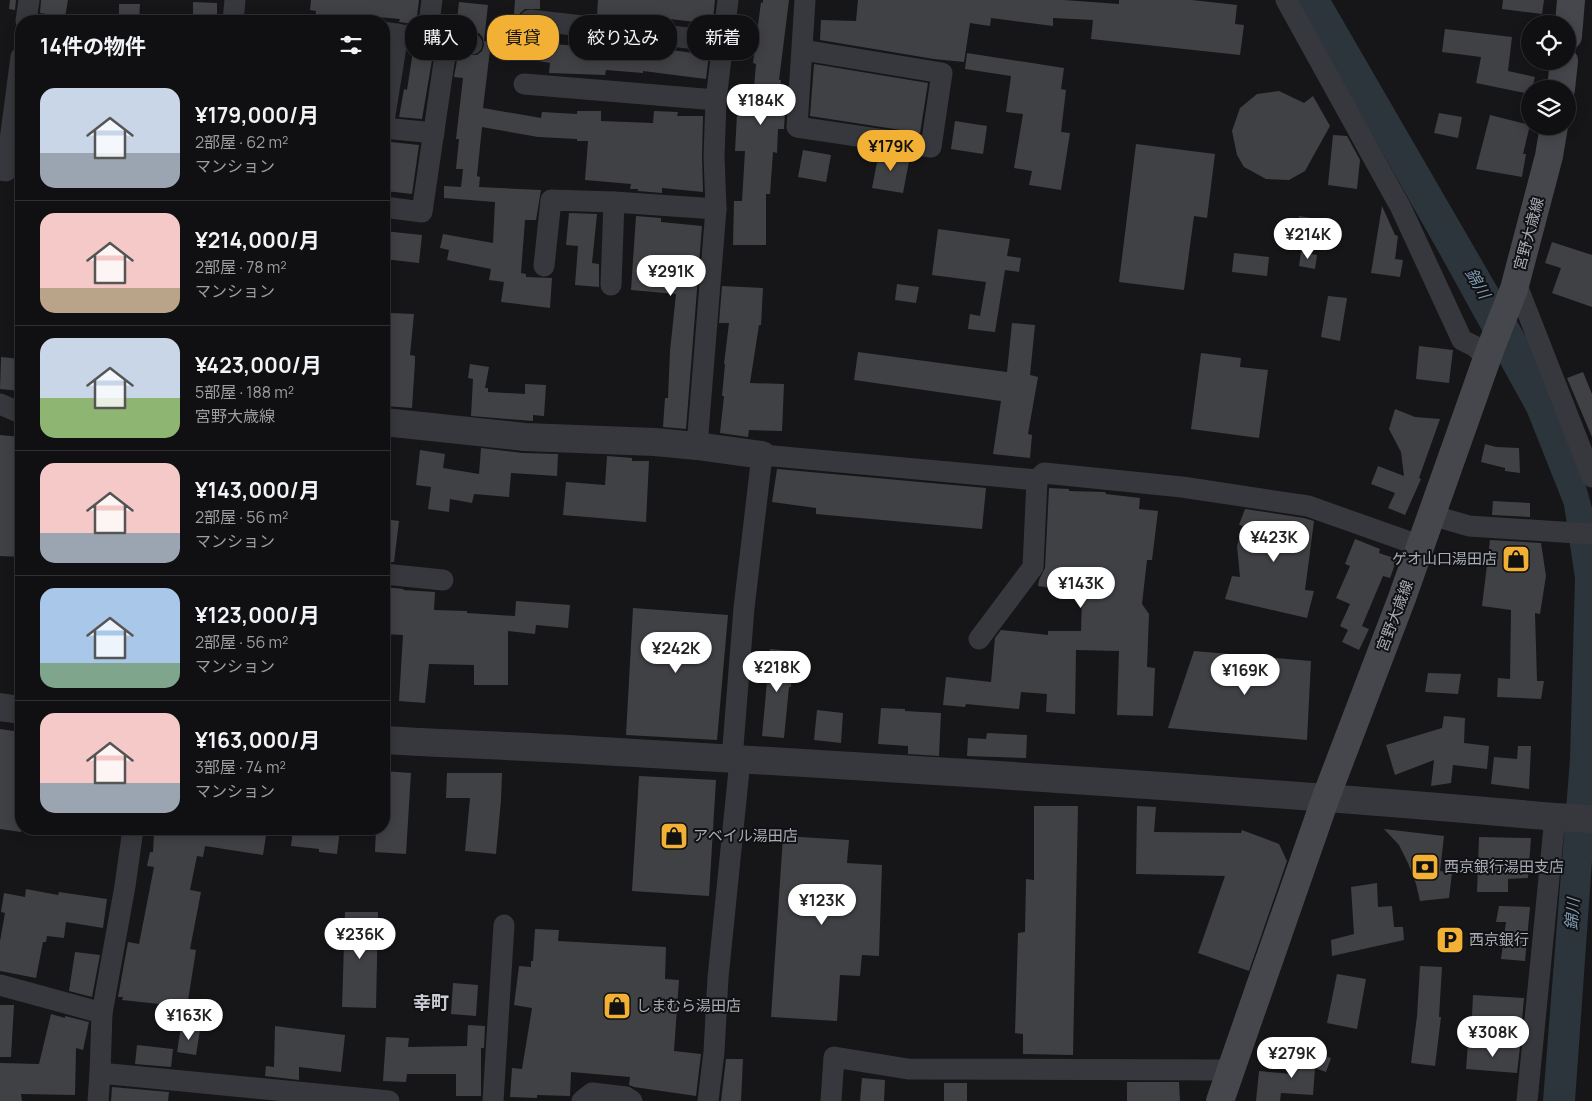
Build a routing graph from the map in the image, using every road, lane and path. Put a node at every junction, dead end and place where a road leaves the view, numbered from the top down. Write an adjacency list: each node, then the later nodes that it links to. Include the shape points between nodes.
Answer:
1 (29, 0): 8 (street)
2 (235, 0): 9 (street)
3 (432, 0): 10 (street)
4 (728, 0): 11 (street)
5 (805, 0): 18 (street)
6 (1286, 0): 34 (street, via 1401,208 1462,340)
7 (1571, 0): 12 (main road)
8 (27, 15)
9 (234, 15)
10 (434, 15)
11 (726, 15)
12 (1570, 15)
13 (559, 23): 16 (street)
14 (391, 33): 15 (street); 17 (street)
15 (405, 35)
16 (687, 38)
17 (390, 46)
18 (803, 50): 18 (street, via 797,127 931,147 942,72)
19 (436, 60): 25 (street)
20 (720, 60): 22 (street)
21 (524, 84): 22 (street)
22 (716, 100): 30 (street)
23 (15, 103): 27 (street, via 6,171)
24 (390, 129): 25 (street)
25 (434, 133): 29 (street, via 422,212)
26 (1552, 135): 33 (main road, 宮野大歳線)
27 (0, 170)
28 (614, 202): 30 (street); 31 (street, via 551,200); 32 (street)
29 (390, 208)
30 (716, 209): 38 (street)
31 (544, 266)
32 (611, 285)
33 (1515, 286): 34 (main road, 宮野大歳線); 40 (street)
34 (1489, 354): 42 (main road, 宮野大歳線)
35 (0, 404): 36 (street)
36 (15, 410)
37 (390, 423): 38 (street, via 524,437)
38 (697, 446): 39 (street)
39 (762, 455): 41 (street); 51 (street, via 744,608)
40 (1592, 477)
41 (1037, 480): 44 (street, via 1044,473 1182,487 1308,506); 47 (street, via 1033,567)
42 (1431, 516): 43 (street, via 1469,526); 44 (main road, 宮野大歳線)
43 (1592, 534)
44 (1421, 546): 52 (main road, 宮野大歳線)
45 (390, 575): 46 (street)
46 (443, 580)
47 (979, 639)
48 (0, 707): 49 (street)
49 (15, 709)
50 (390, 740): 51 (street)
51 (736, 759): 52 (street); 66 (street)
52 (1326, 797): 53 (street); 59 (main road, 宮野大歳線)
53 (1558, 817): 54 (street); 69 (street)
54 (1592, 819)
55 (132, 835): 58 (street)
56 (504, 925): 63 (street)
57 (0, 986): 58 (street)
58 (102, 1013): 60 (street)
59 (1232, 1070): 67 (street, via 908,1069 834,1057); 68 (main road, 宮野大歳線)
60 (100, 1073): 61 (street); 62 (street)
61 (98, 1101)
62 (389, 1101)
63 (493, 1101)
64 (582, 1101): 65 (street, via 592,1092 626,1097)
65 (632, 1101)
66 (708, 1101)
67 (831, 1101)
68 (1220, 1101)
69 (1527, 1101)

